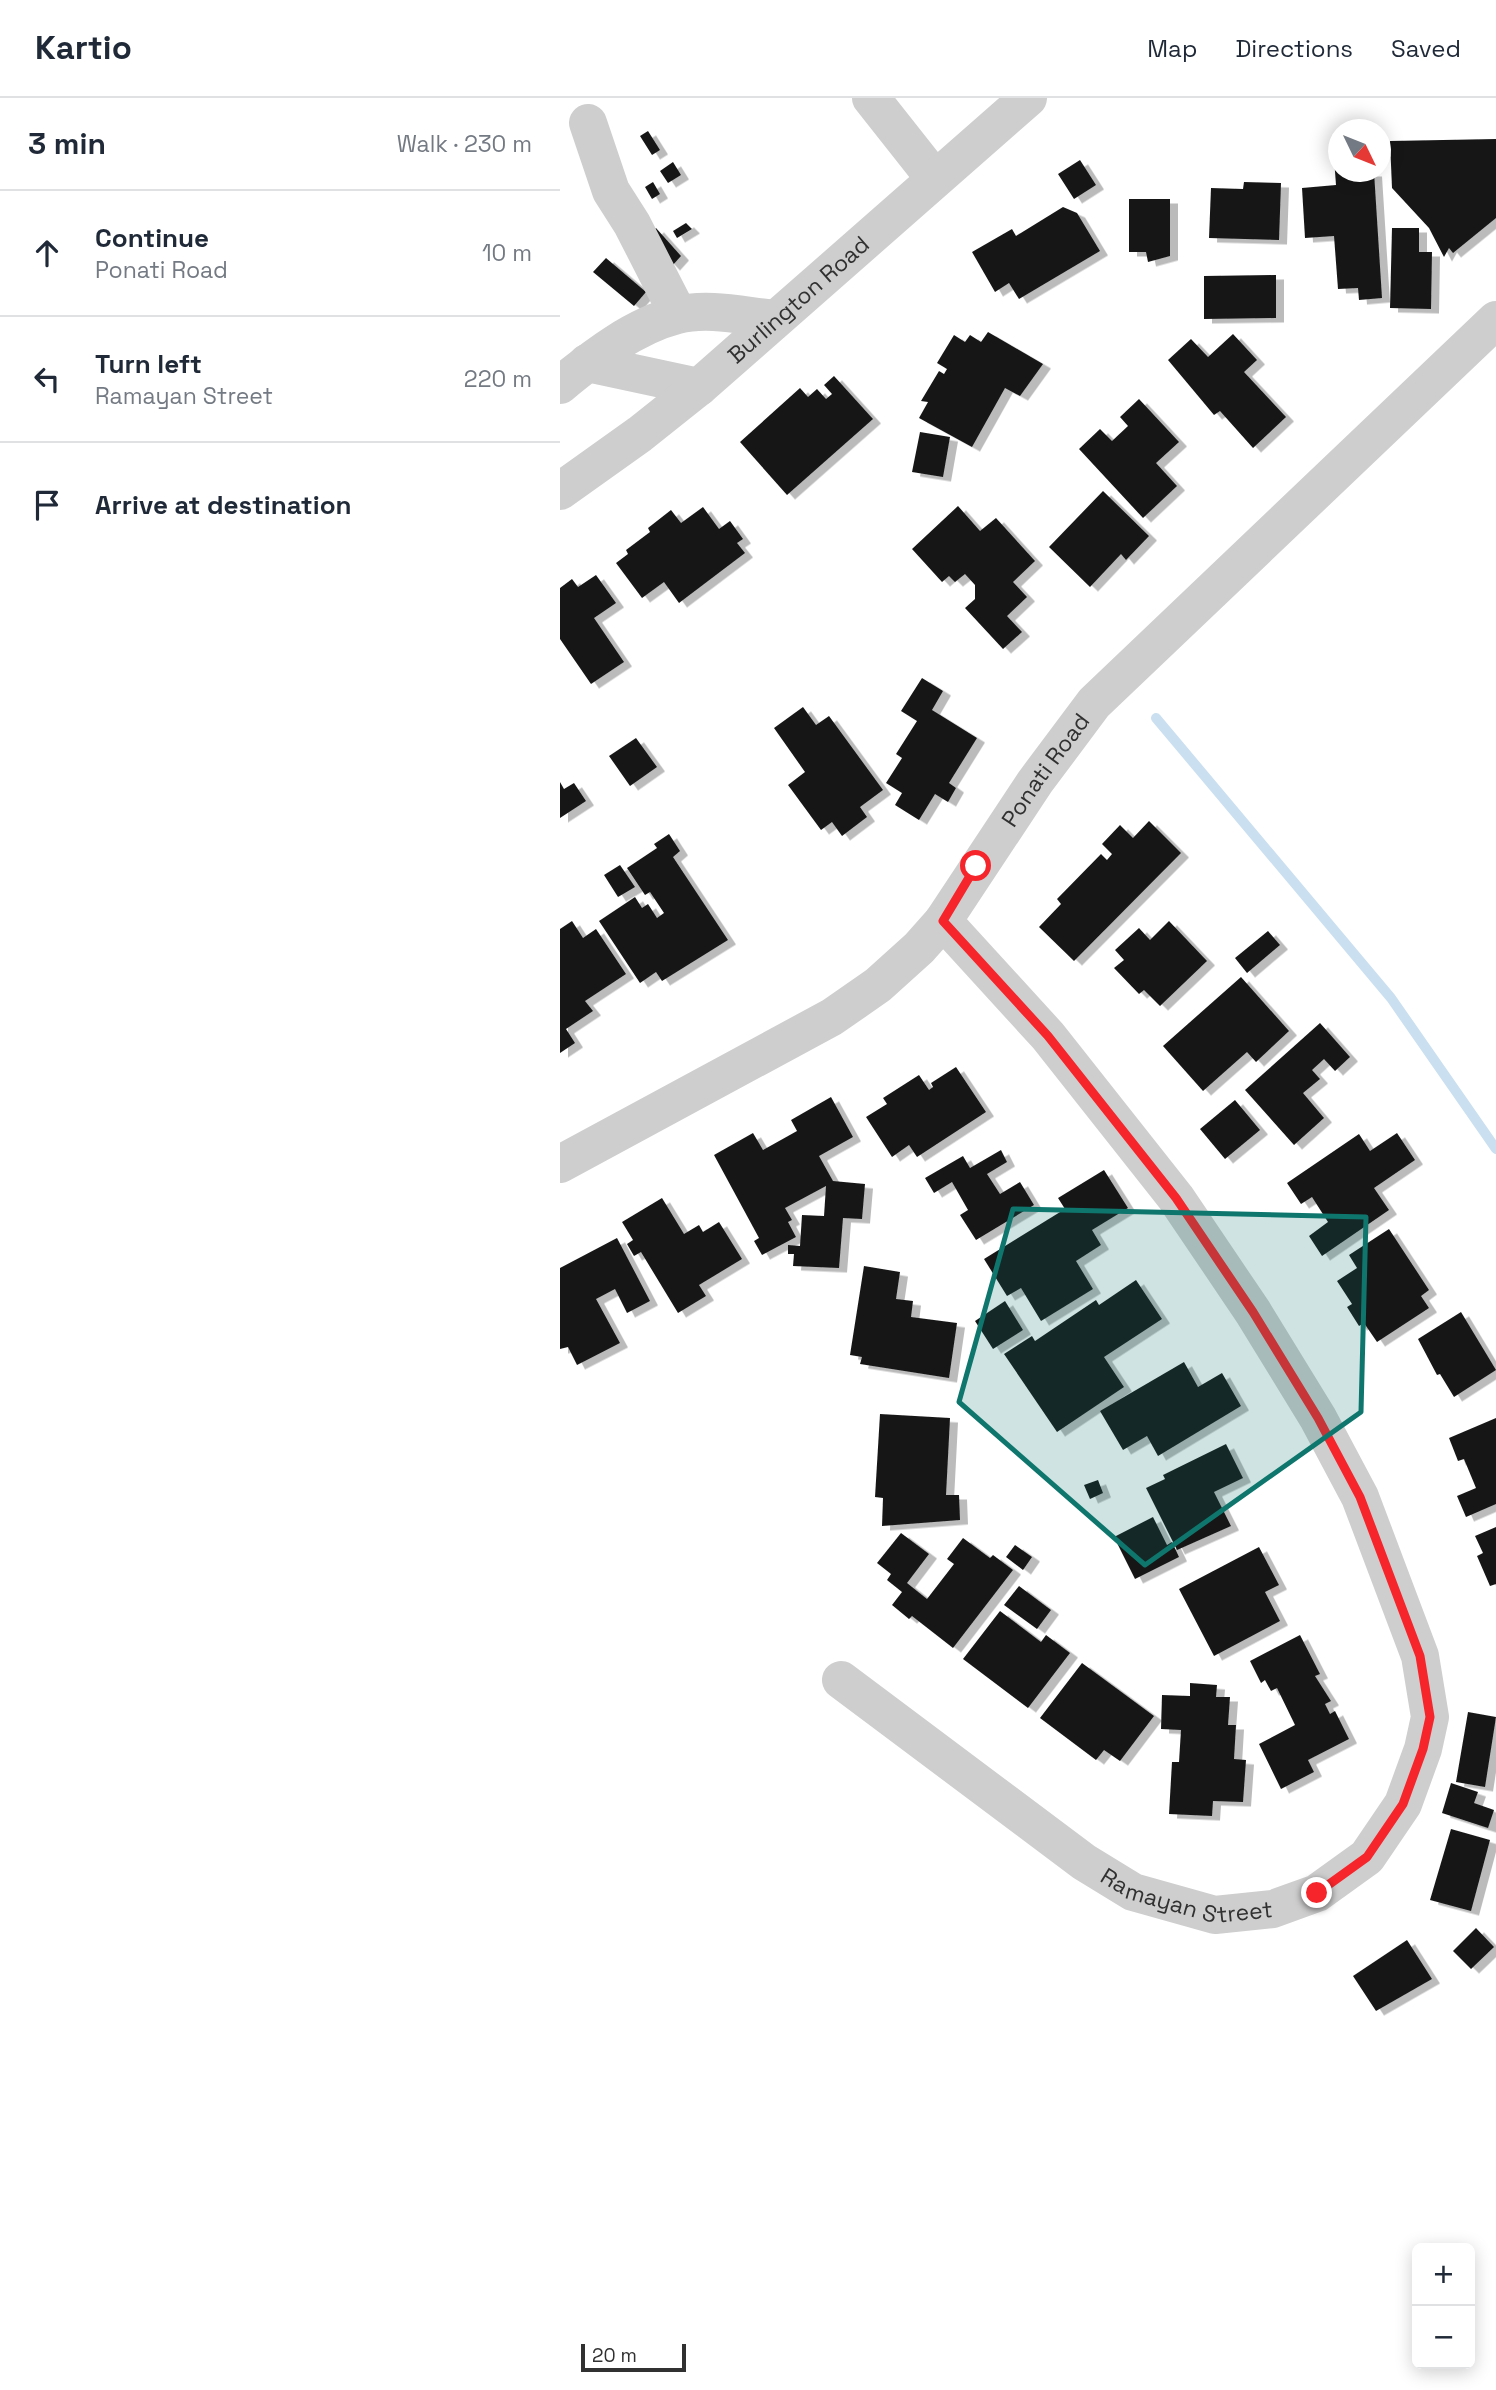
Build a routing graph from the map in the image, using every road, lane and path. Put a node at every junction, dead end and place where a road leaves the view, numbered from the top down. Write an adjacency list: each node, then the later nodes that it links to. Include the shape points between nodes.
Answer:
1 (871, 98): 4 (street)
2 (1028, 98): 4 (street, Burlington Road)
3 (588, 122): 5 (street, via 611,191)
4 (935, 179): 6 (street, Burlington Road)
5 (678, 314): 6 (street, via 711,312); 8 (street, via 635,332)
6 (775, 319): 9 (street, Burlington Road)
7 (1496, 320): 11 (street, Ponati Road, via 1094,703 1027,792)
8 (574, 374): 9 (street)
9 (699, 387): 10 (street, Burlington Road)
10 (562, 487)
11 (943, 921): 12 (street, Ponati Road, via 878,985 832,1017); 13 (street, Ramayan Street, via 1048,1036 1176,1198 1318,1418 1360,1497 1411,1631 1430,1717 1403,1804 1367,1857 1317,1893 1273,1909 1215,1915 1133,1892 1084,1862)
12 (560, 1164)
13 (841, 1680)

